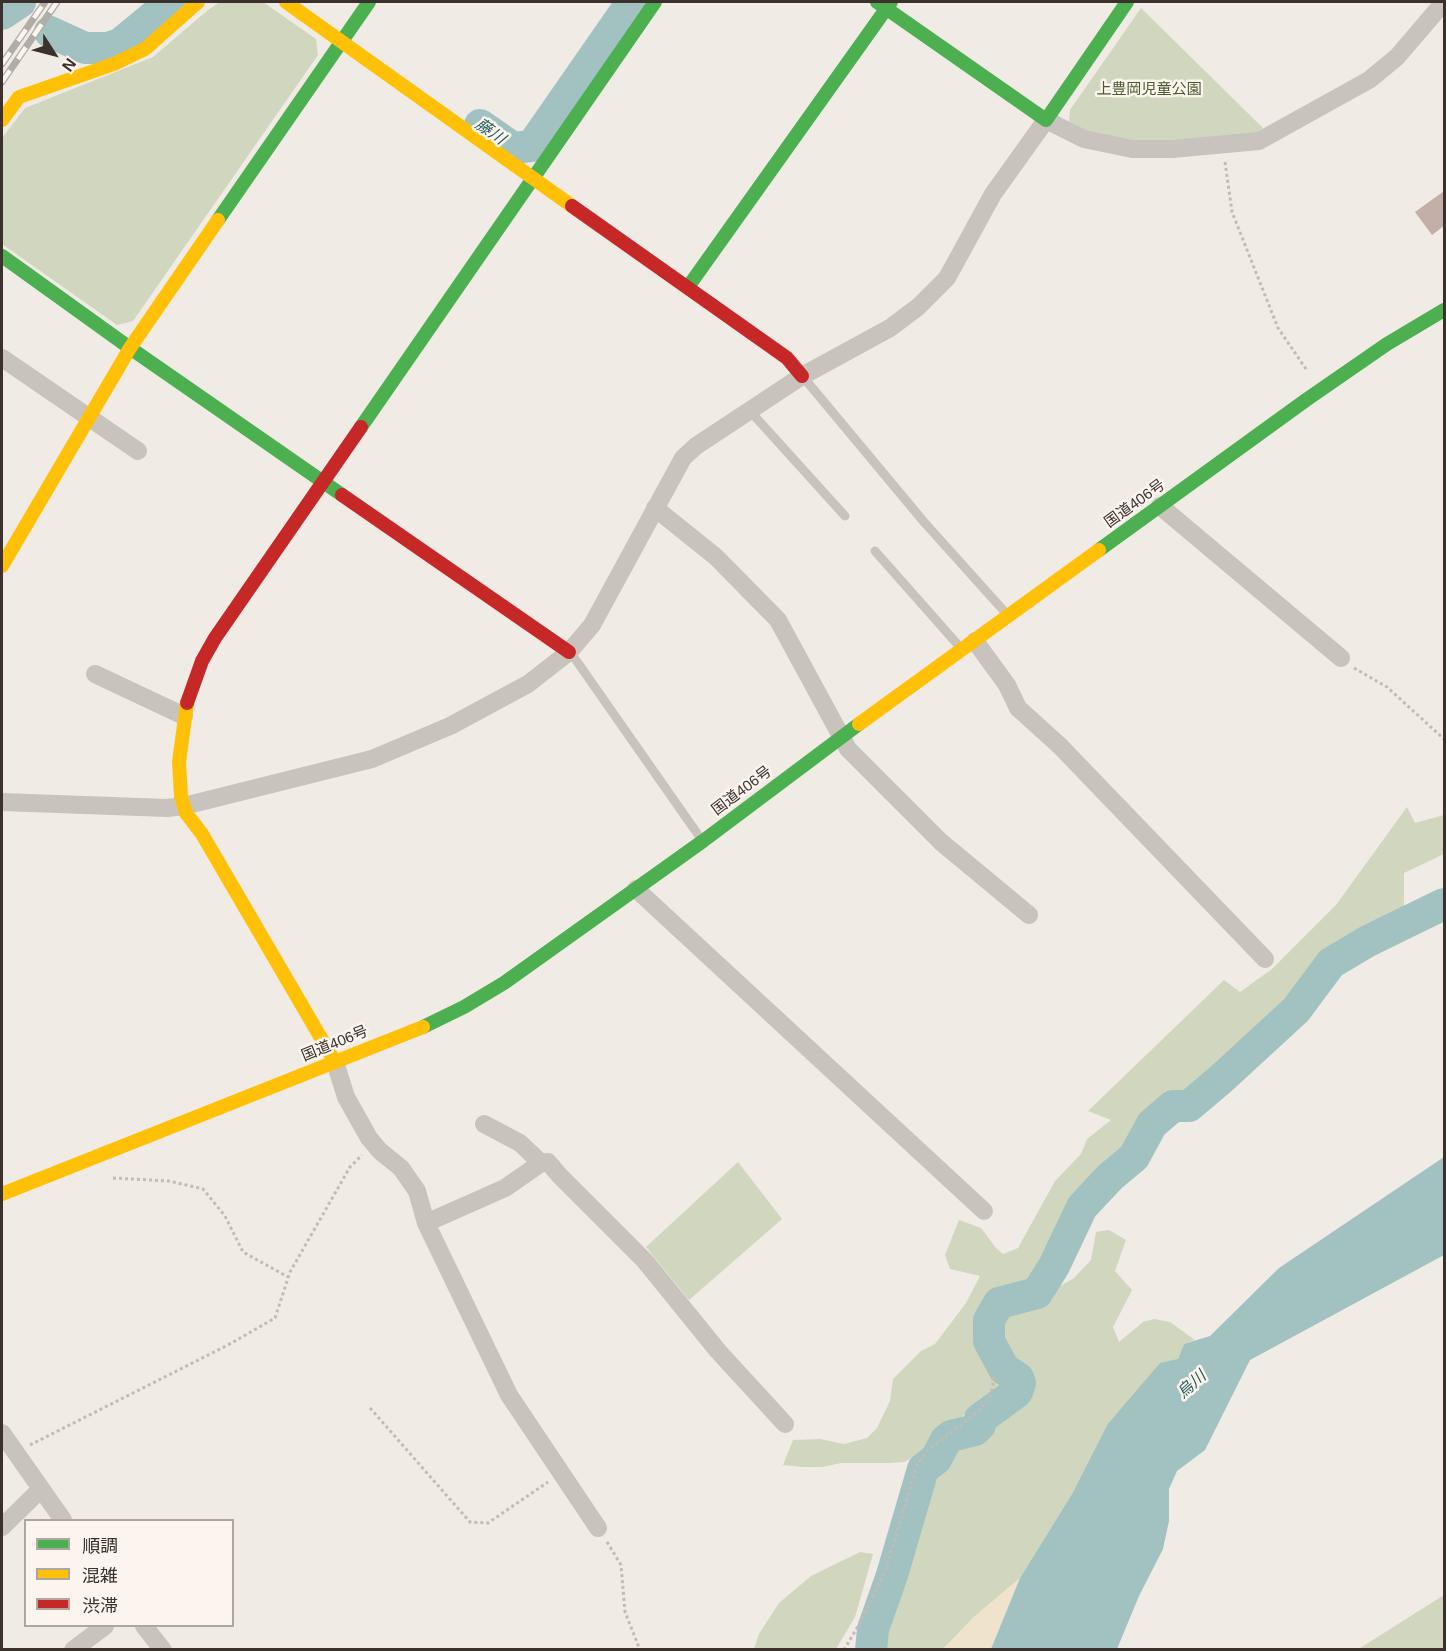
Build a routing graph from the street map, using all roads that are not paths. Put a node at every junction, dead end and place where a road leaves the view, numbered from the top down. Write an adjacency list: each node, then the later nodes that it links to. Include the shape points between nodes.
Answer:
1 (198, 2): 9 (main road, via 138,53 19,97)
2 (286, 2): 8 (main road)
3 (369, 2): 8 (main road)
4 (655, 2): 11 (main road)
5 (1126, 2): 10 (main road)
6 (1444, 2): 10 (street, via 1397,57 1369,80 1258,141 1132,149 1084,140)
7 (885, 4): 10 (main road); 13 (main road)
8 (342, 40): 11 (main road); 15 (main road)
9 (2, 120)
10 (1046, 120): 17 (street, via 993,195 947,278 890,328)
11 (533, 177): 13 (main road); 21 (main road)
12 (2, 256): 15 (main road)
13 (688, 287): 17 (main road, via 787,358)
14 (1444, 310): 22 (main road, 国道406号, via 1320,390)
15 (130, 348): 19 (main road); 21 (main road)
16 (2, 358): 19 (street)
17 (802, 376): 18 (street); 27 (lane, via 924,522)
18 (750, 411): 23 (street, via 683,458); 24 (lane)
19 (88, 418): 20 (street); 26 (main road)
20 (138, 451)
21 (324, 481): 29 (main road); 32 (main road, via 211,646 194,680)
22 (1160, 506): 27 (main road, 国道406号); 30 (street)
23 (655, 508): 29 (street, via 603,606); 33 (street, via 716,557 778,620)
24 (845, 516)
25 (876, 551): 28 (lane)
26 (2, 566)
27 (1010, 616): 28 (main road, 国道406号)
28 (968, 646): 33 (main road, 国道406号); 39 (street, via 1007,685 1018,708 1060,746)
29 (569, 652): 35 (street, via 528,684 450,726 372,759); 36 (lane)
30 (1341, 657)
31 (95, 674): 32 (street)
32 (184, 716): 35 (main road, via 179,762)
33 (842, 737): 36 (main road, 国道406号); 38 (street, via 848,749 941,842)
34 (2, 802): 35 (street)
35 (184, 806): 40 (main road)
36 (703, 841): 37 (main road, 国道406号)
37 (636, 889): 40 (main road, 国道406号, via 464,1007); 44 (street)
38 (1029, 915)
39 (1265, 959)
40 (335, 1062): 43 (main road, 国道406号); 45 (street, via 346,1097 374,1143 402,1168 417,1191)
41 (484, 1124): 42 (street, via 520,1143)
42 (541, 1163): 45 (street, via 505,1188); 46 (street, via 549,1162 645,1261 718,1351)
43 (3, 1189)
44 (984, 1210)
45 (426, 1223): 51 (street, via 509,1395)
46 (785, 1424)
47 (2, 1433): 48 (street)
48 (41, 1489): 49 (street); 50 (street)
49 (62, 1519)
50 (2, 1527)
51 (598, 1528)
52 (104, 1627): 54 (street)
53 (145, 1627): 55 (street)
54 (73, 1650)
55 (163, 1650)

